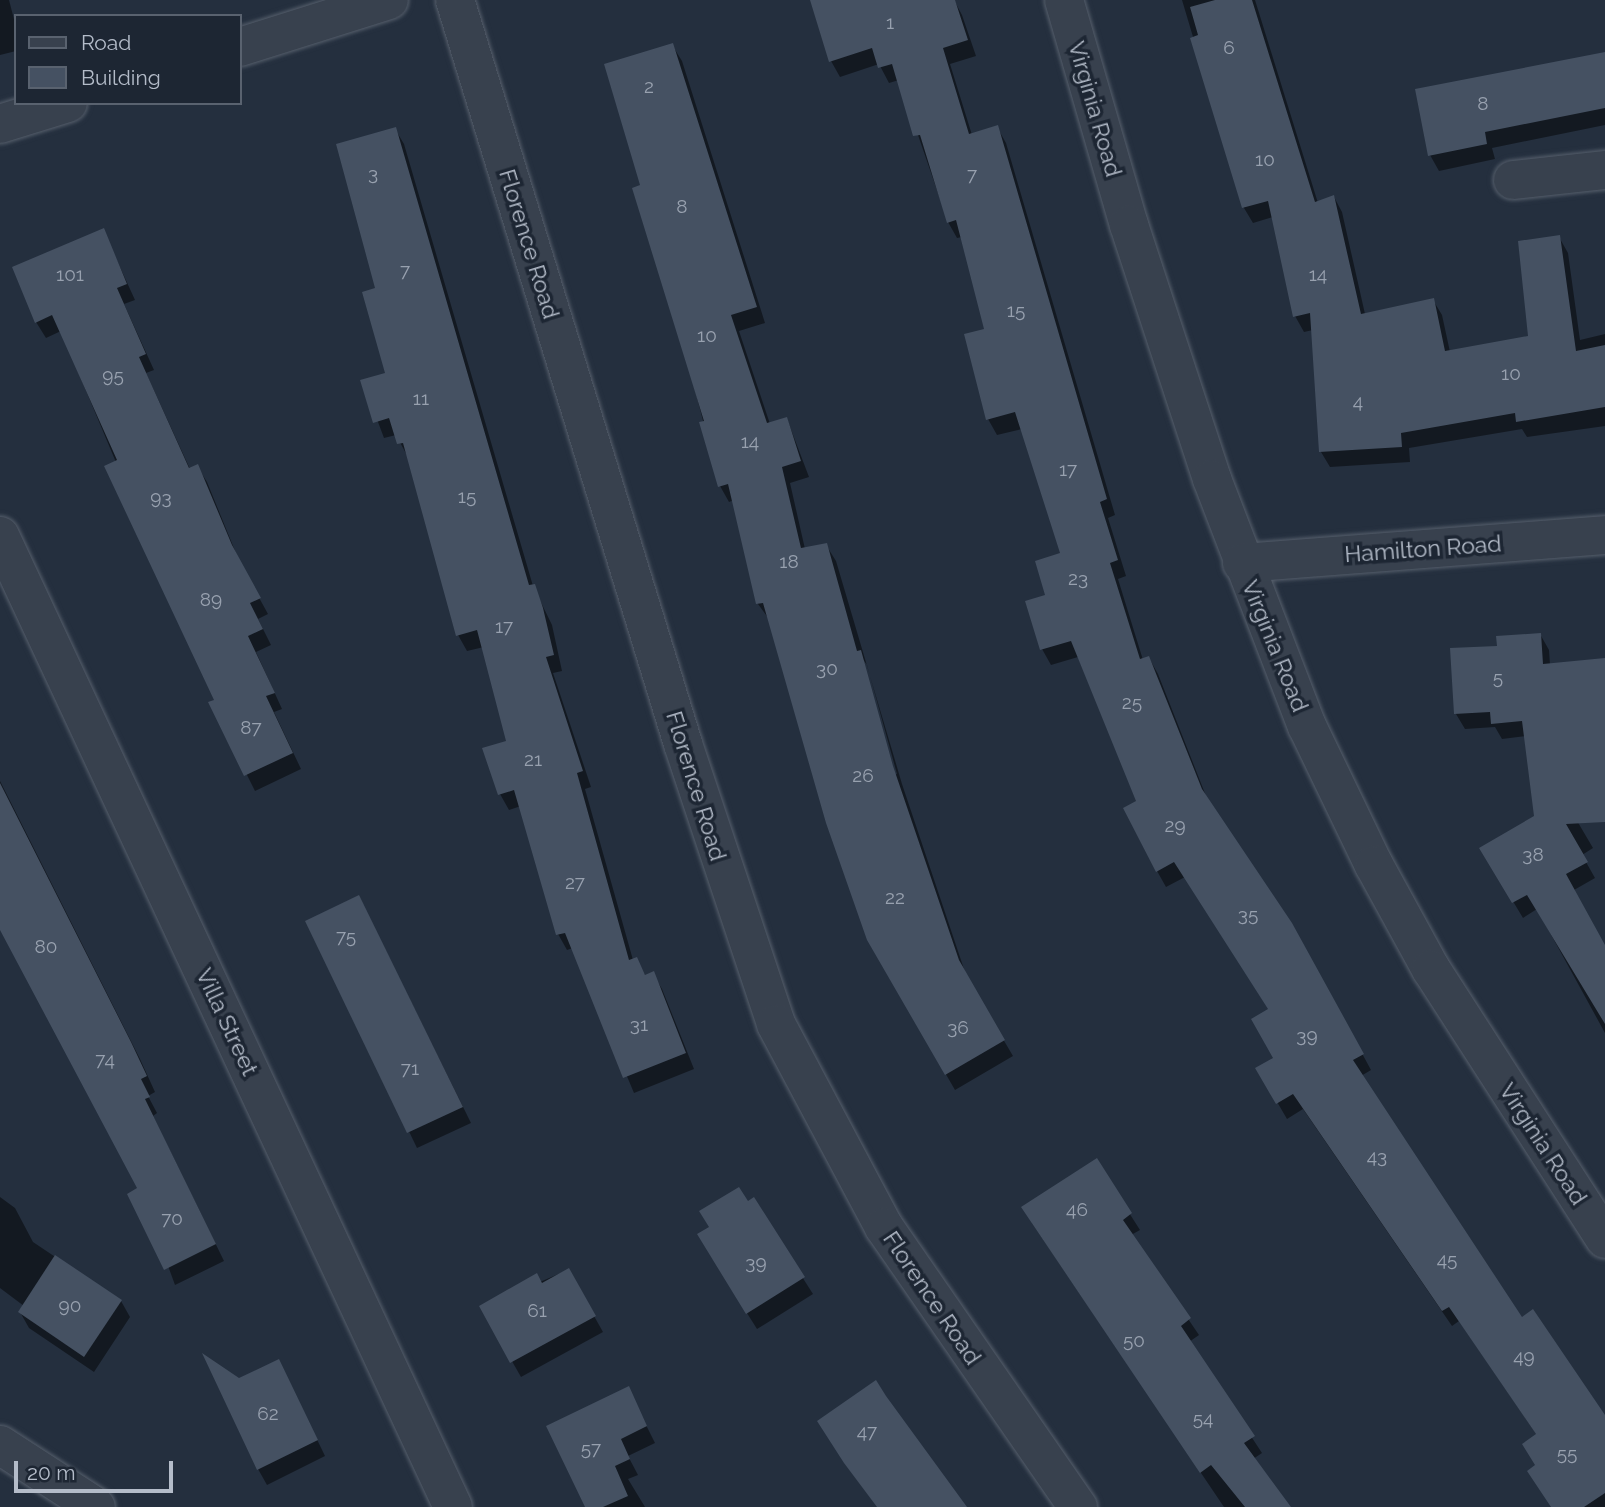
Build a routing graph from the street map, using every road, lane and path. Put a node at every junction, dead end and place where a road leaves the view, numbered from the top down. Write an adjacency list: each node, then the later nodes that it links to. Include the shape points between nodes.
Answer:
1 (389, 0): 4 (street)
2 (455, 0): 16 (street, Florence Road, via 683,744 776,1024 884,1227)
3 (1064, 0): 11 (street, Virginia Road, via 1132,237)
4 (242, 46)
5 (62, 105): 6 (street)
6 (0, 124)
7 (1605, 170): 8 (street)
8 (1513, 180)
9 (1605, 535): 11 (street, Hamilton Road)
10 (0, 536): 15 (street, Villa Street)
11 (1242, 563): 12 (street, Virginia Road, via 1307,726 1396,907 1431,970)
12 (1605, 1239)
13 (0, 1445): 14 (street)
14 (96, 1507)
15 (453, 1507)
16 (1078, 1507)

